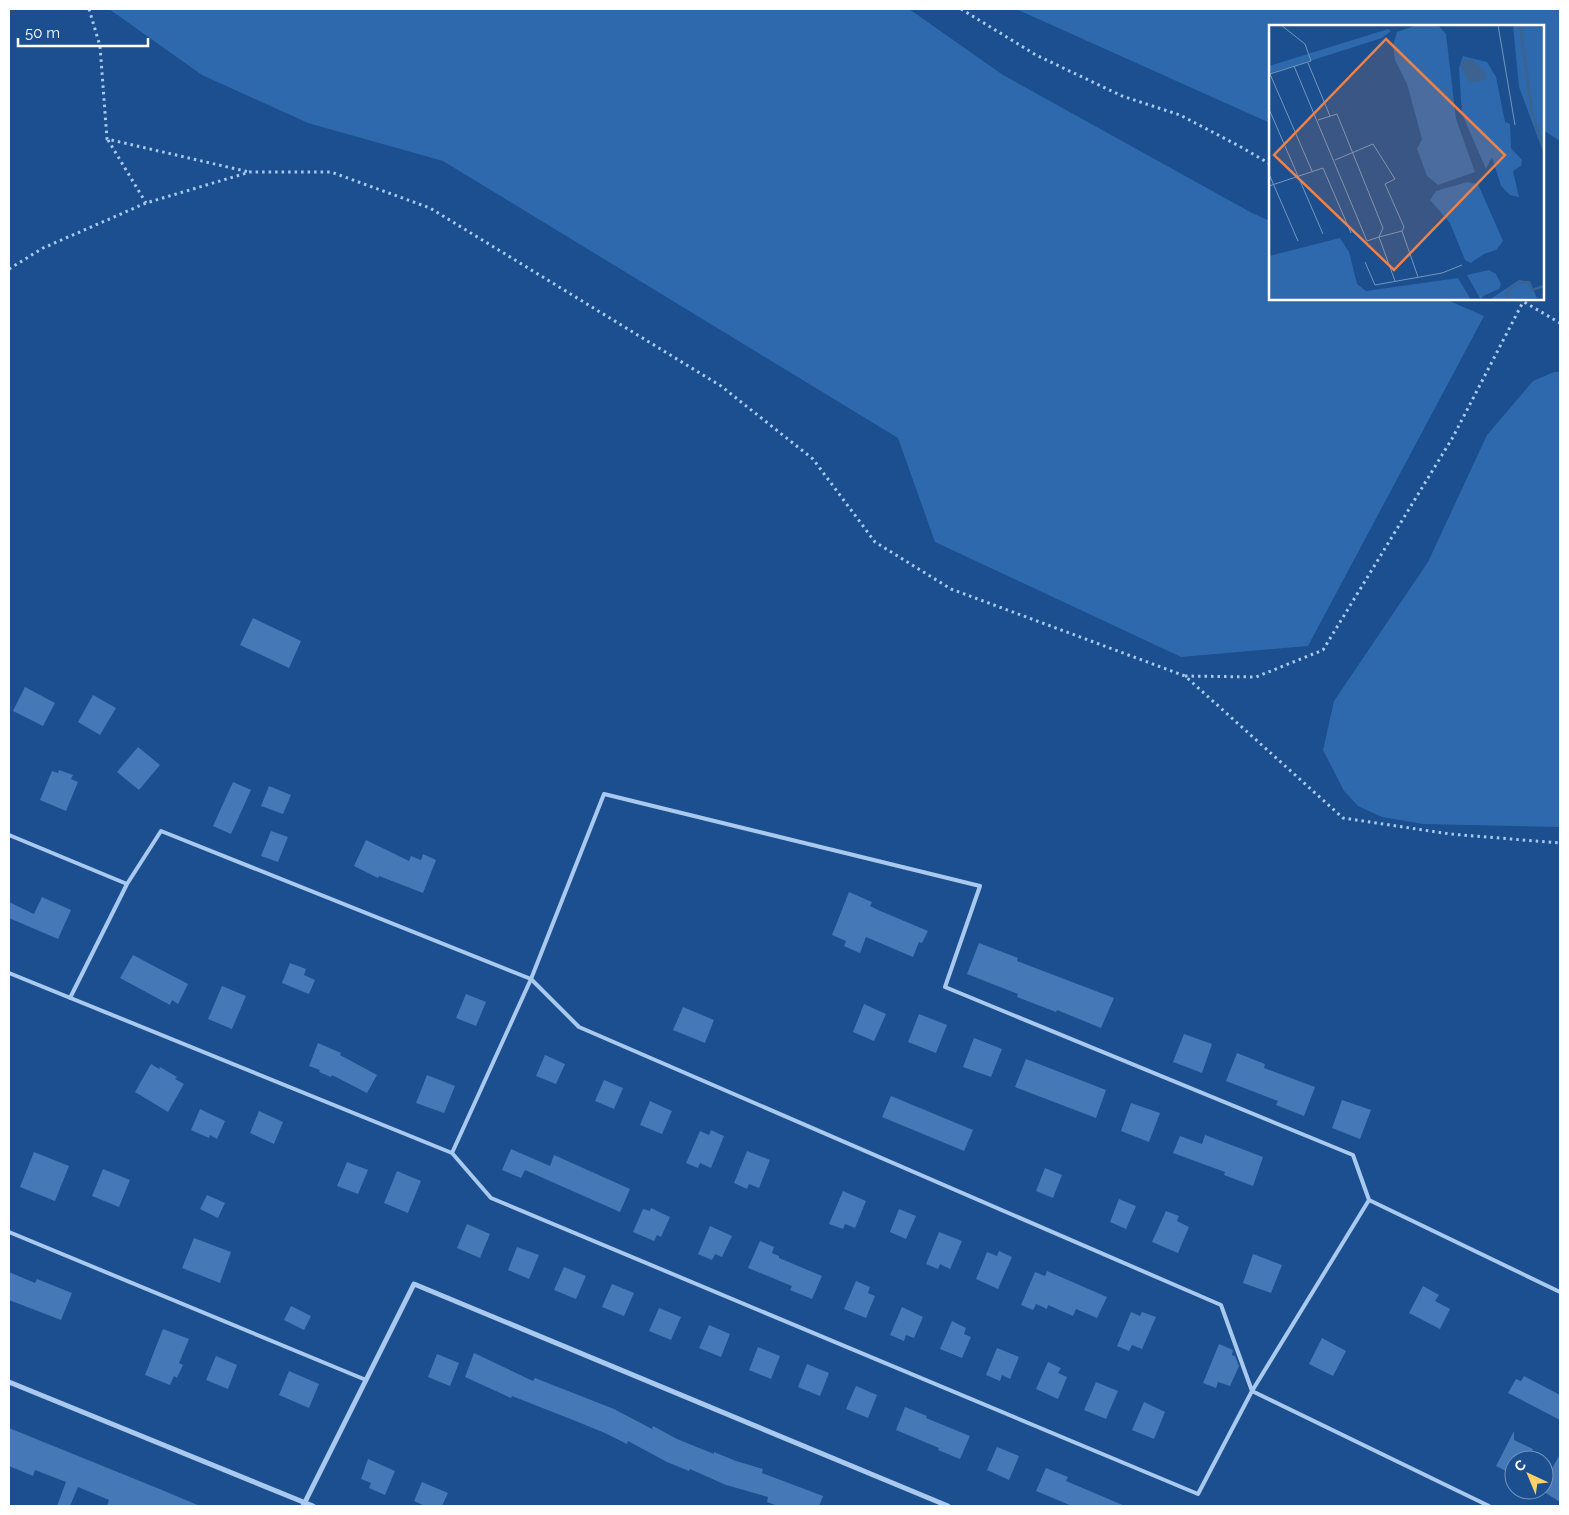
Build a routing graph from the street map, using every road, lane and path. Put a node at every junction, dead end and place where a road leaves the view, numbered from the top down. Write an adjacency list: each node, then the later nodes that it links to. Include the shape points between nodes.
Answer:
1 (89, 9): 3 (path, via 100,46)
2 (961, 9): 4 (path, via 1036,55 1122,96 1180,115)
3 (108, 139): 5 (path); 6 (path)
4 (1269, 163)
5 (250, 172): 6 (path); 11 (path, via 331,172 430,208 721,386 813,459 875,542 951,589)
6 (146, 203): 7 (path, via 43,248)
7 (9, 269)
8 (1520, 300): 9 (path)
9 (1523, 302): 10 (path); 11 (path, via 1453,437 1323,650 1256,677)
10 (1560, 323)
11 (1185, 676): 13 (path, via 1343,818 1450,834)
12 (9, 835): 14 (lane)
13 (1560, 843)
14 (127, 884): 16 (lane, via 161,831); 17 (lane)
15 (9, 973): 17 (lane)
16 (531, 979): 18 (lane); 19 (lane, via 604,794 980,886 945,987 1353,1155); 24 (lane, via 579,1027 1221,1305)
17 (70, 998): 18 (lane)
18 (452, 1153): 24 (lane, via 491,1198 1198,1494)
19 (1369, 1200): 21 (lane); 24 (lane)
20 (9, 1232): 22 (lane)
21 (1560, 1292)
22 (366, 1380): 25 (street); 27 (street, via 414,1284)
23 (9, 1382): 25 (street)
24 (1252, 1391): 28 (lane)
25 (304, 1505): 26 (street)
26 (313, 1506)
27 (948, 1506)
28 (1489, 1506)

